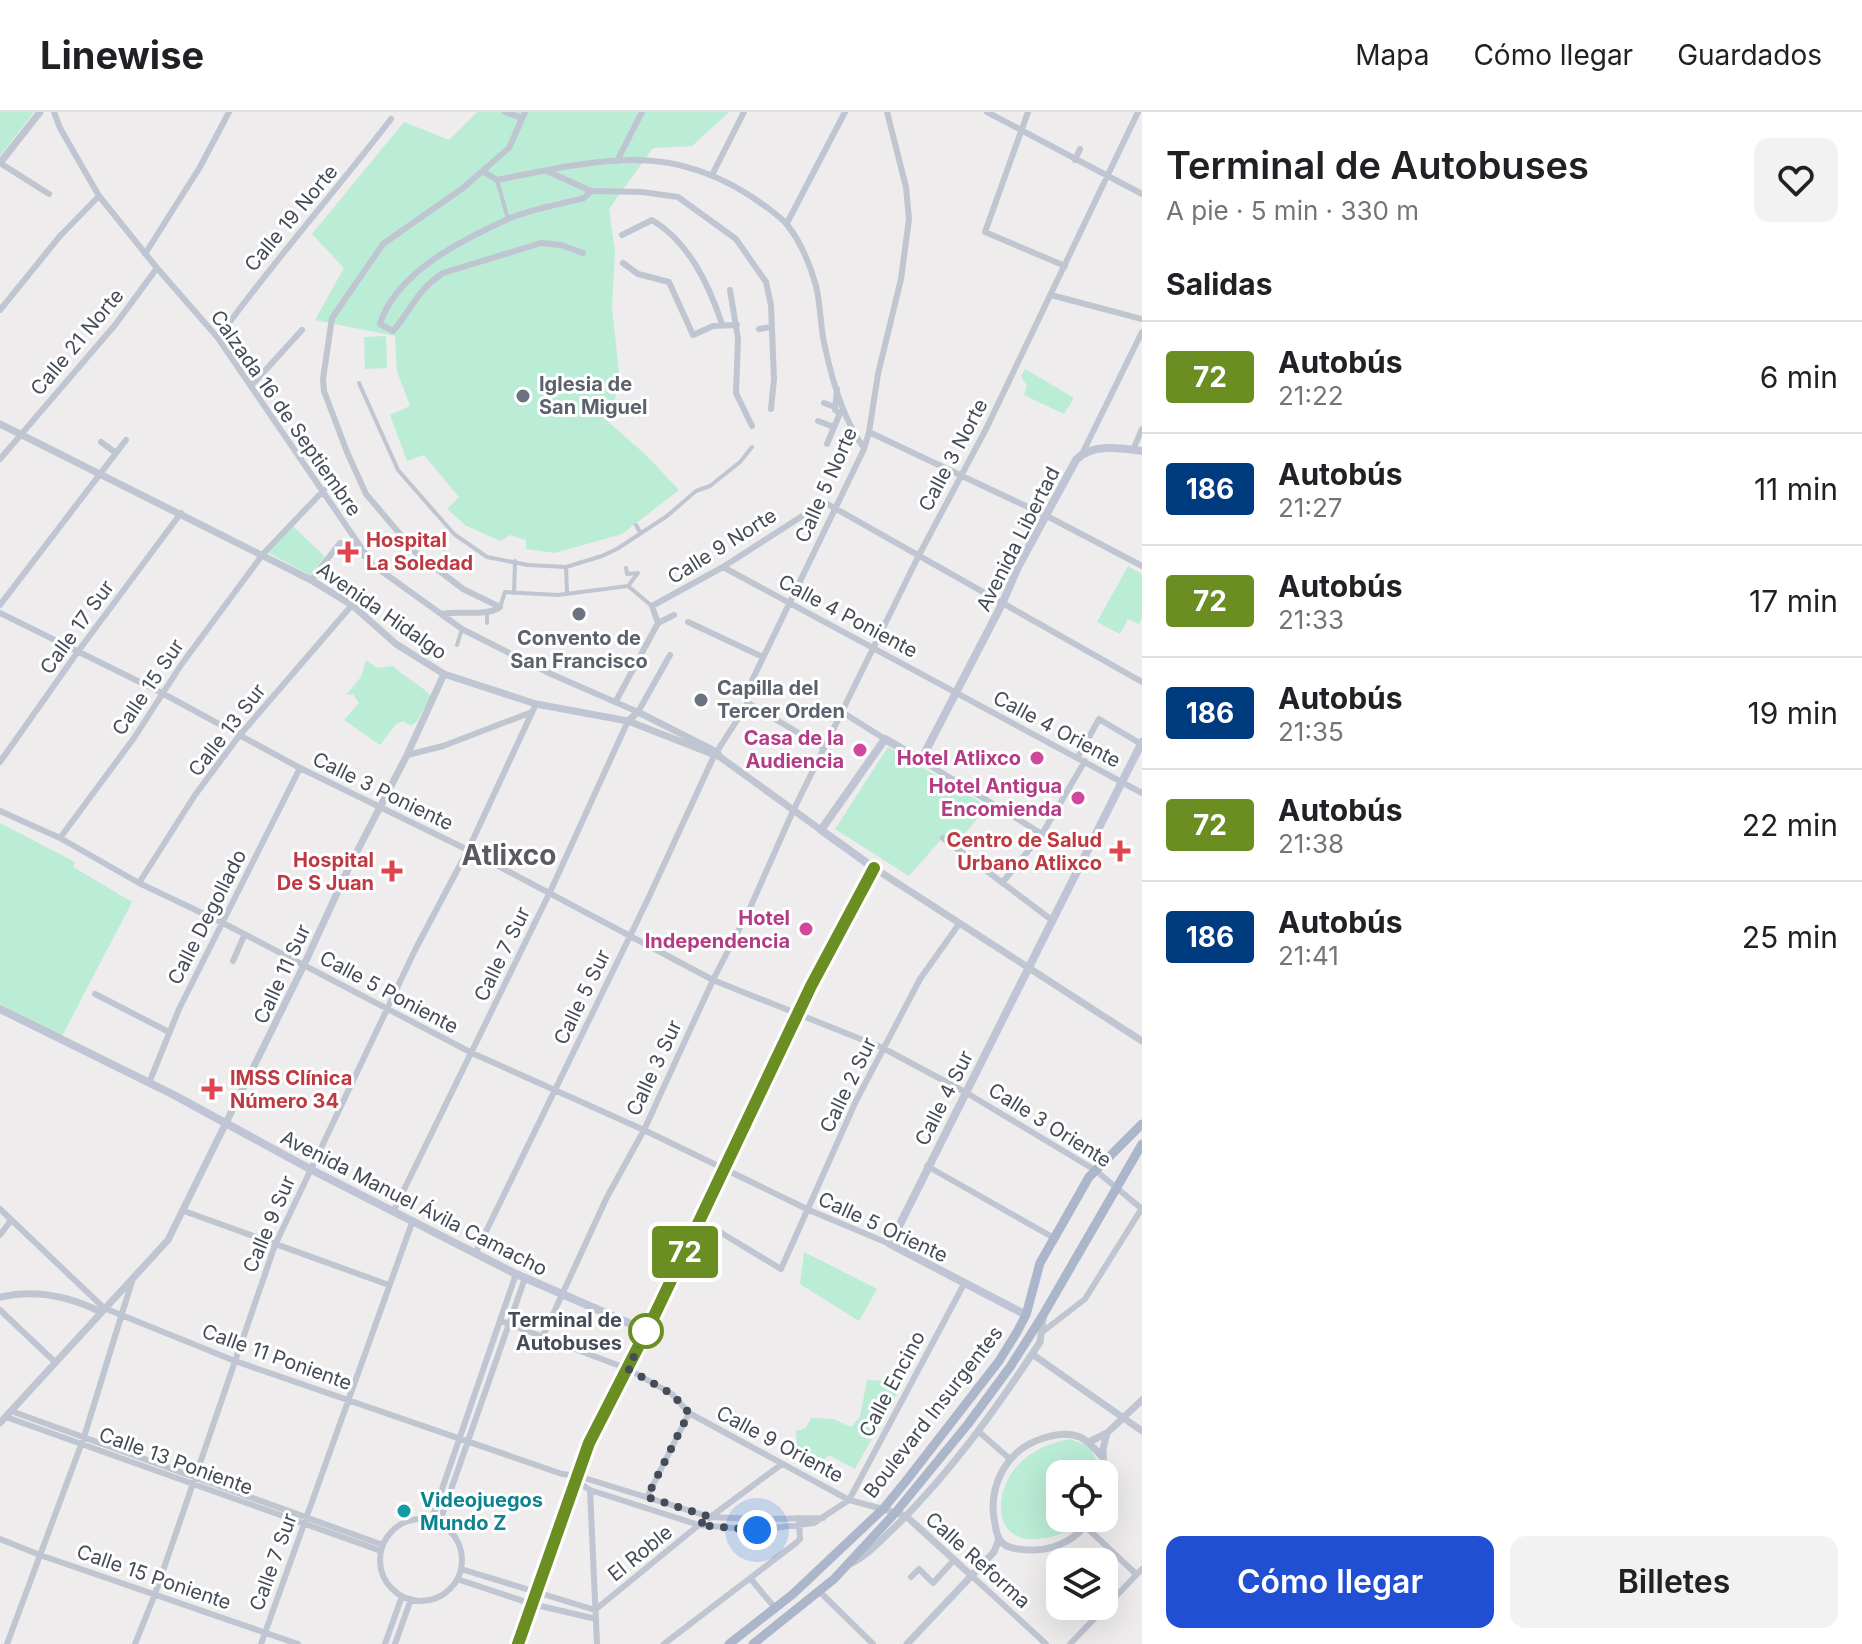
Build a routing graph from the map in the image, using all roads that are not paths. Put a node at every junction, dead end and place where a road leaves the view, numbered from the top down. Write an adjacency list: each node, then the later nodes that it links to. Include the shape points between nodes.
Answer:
1 (40, 112): 18 (street)
2 (54, 112): 27 (street, Calzada 16 de Septiembre)
3 (229, 112): 32 (street)
4 (505, 112): 12 (street)
5 (642, 112): 17 (street)
6 (744, 112): 21 (street)
7 (845, 112): 29 (street)
8 (887, 112): 58 (street, Calle 5 Norte, via 909,219)
9 (987, 112): 14 (street)
10 (1028, 112): 14 (street)
11 (1138, 112): 22 (street, Calle 3 Norte)
12 (523, 115): 20 (street, via 509,148)
13 (391, 119): 46 (street, Calle 19 Norte)
14 (1021, 132): 16 (street); 34 (street, via 985,232)
15 (1080, 149): 16 (street)
16 (1075, 160): 22 (street)
17 (617, 161): 19 (street); 21 (street, via 661,162)
18 (0, 163): 25 (street)
19 (545, 170): 23 (street); 24 (street)
20 (484, 172): 23 (street); 96 (street, via 383,244 332,318 323,379 366,494 416,553 463,589)
21 (712, 175): 29 (street, via 733,183)
22 (1106, 176): 26 (street); 34 (street, Calle 3 Norte)
23 (497, 180): 28 (street)
24 (591, 191): 28 (street, via 584,198); 42 (street, via 678,197 730,233 766,282)
25 (49, 194)
26 (1142, 194)
27 (99, 196): 32 (street, Calzada 16 de Septiembre); 38 (street)
28 (508, 219): 31 (street, via 412,275 380,324 393,331 416,296 443,273 541,243)
29 (787, 223): 49 (street, via 815,284)
30 (622, 235): 40 (street, via 652,220 668,230 710,289)
31 (583, 253)
32 (145, 254): 35 (street, Calzada 16 de Septiembre)
33 (623, 263): 40 (street, via 638,274 669,282 693,335)
34 (1065, 266): 37 (street, Calle 3 Norte)
35 (157, 268): 46 (street, Calzada 16 de Septiembre); 59 (street, Calle 21 Norte)
36 (730, 290): 41 (street)
37 (1051, 295): 39 (street); 69 (street, Calle 3 Norte)
38 (0, 310)
39 (1142, 319)
40 (722, 324): 41 (street)
41 (737, 325): 55 (street, via 736,393)
42 (771, 327): 43 (street); 52 (street)
43 (759, 329)
44 (302, 330): 48 (street)
45 (1142, 332): 67 (street, Avenida Libertad)
46 (218, 338): 48 (street, Calzada 16 de Septiembre)
47 (359, 383): 81 (street, via 398,470 434,513 467,546 487,557)
48 (251, 386): 71 (street, Calzada 16 de Septiembre)
49 (837, 388): 51 (street); 64 (street, via 851,437)
50 (824, 403): 51 (street)
51 (835, 407): 56 (street, via 840,413)
52 (771, 409)
53 (818, 421): 56 (street)
54 (0, 424): 59 (street, Avenida Hidalgo)
55 (752, 426)
56 (834, 427): 62 (street)
57 (1142, 429): 65 (street)
58 (869, 432): 64 (street, Calle 5 Norte); 69 (street)
59 (21, 434): 68 (street, Calle 21 Norte); 70 (street, Avenida Hidalgo)
60 (126, 440): 66 (street)
61 (101, 442): 66 (street)
62 (827, 444)
63 (752, 447): 76 (street, via 710,486)
64 (864, 449): 72 (street, Calle 5 Norte)
65 (1137, 450): 67 (main road)
66 (116, 453): 70 (street)
67 (1082, 454): 74 (main road, Avenida Libertad)
68 (0, 459)
69 (961, 474): 74 (street); 80 (street, Calle 3 Norte)
70 (101, 475): 73 (street, Avenida Hidalgo); 93 (street)
71 (324, 490): 77 (street, Calzada 16 de Septiembre); 79 (street, Calle 15 Sur)
72 (835, 507): 80 (street); 85 (street, Calle 9 Norte, via 824,502); 91 (street, Calle 5 Norte)
73 (181, 513): 79 (street, Avenida Hidalgo); 107 (street, Calle 17 Sur)
74 (1047, 516): 83 (street); 92 (main road, Avenida Libertad)
75 (636, 525): 76 (street)
76 (640, 532): 84 (street, via 602,556)
77 (352, 535): 78 (street); 82 (street, Calzada 16 de Septiembre)
78 (344, 541): 82 (street); 87 (street)
79 (263, 554): 87 (street, Avenida Hidalgo); 112 (street, Calle 15 Sur)
80 (919, 555): 92 (street); 106 (street, Calle 3 Norte)
81 (515, 561): 84 (street); 89 (street)
82 (373, 565): 99 (street, Calzada 16 de Septiembre)
83 (1142, 566)
84 (566, 567): 90 (street)
85 (723, 567): 91 (street, Calle 4 Poniente); 95 (street, Calle 9 Norte)
86 (626, 568): 88 (street, via 627,574 638,573)
87 (311, 580): 94 (street, Avenida Hidalgo)
88 (628, 586): 90 (street); 95 (street)
89 (514, 593): 90 (street); 96 (street, via 505,592)
90 (567, 593)
91 (788, 602): 106 (street, Calle 4 Poniente); 109 (street, Calle 5 Norte)
92 (1002, 604): 111 (street); 113 (main road, Avenida Libertad)
93 (0, 605)
94 (352, 605): 110 (street, Avenida Hidalgo, via 396,644); 120 (street, Calle 13 Sur)
95 (652, 606): 103 (street, Calle 9 Norte)
96 (500, 607): 97 (street)
97 (487, 612): 99 (street); 102 (street)
98 (0, 613): 107 (street, Calle 3 Poniente)
99 (441, 614): 104 (street, Calzada 16 de Septiembre)
100 (674, 615): 103 (street)
101 (688, 622): 109 (street)
102 (487, 623)
103 (658, 623): 114 (street)
104 (462, 629): 105 (street); 114 (street, Calzada 16 de Septiembre)
105 (457, 645)
106 (875, 648): 113 (street, Calle 4 Poniente); 118 (street, Calle 3 Norte)
107 (79, 650): 112 (street, Calle 3 Poniente); 128 (street, Calle 17 Sur)
108 (670, 655): 117 (street)
109 (763, 657): 115 (street, Calle 5 Norte, via 745,695)
110 (444, 674): 116 (street, Avenida Hidalgo); 124 (street, Calle 11 Sur)
111 (1142, 682)
112 (162, 693): 120 (street, Calle 3 Poniente); 137 (street, Calle 15 Sur)
113 (956, 694): 126 (street, Calle 4 Oriente); 127 (main road, Avenida Libertad)
114 (616, 701): 117 (street, Calzada 16 de Septiembre)
115 (748, 703): 123 (street); 125 (street, Calle 5 Norte)
116 (534, 708): 119 (street, Avenida Hidalgo); 124 (street, via 443,746); 139 (street, Calle 9 Sur)
117 (638, 712): 119 (street, Calle 7 Sur); 125 (street, Avenida Hidalgo)
118 (842, 712): 121 (street); 123 (street, Calle 3 Norte)
119 (628, 721): 125 (street, Avenida Hidalgo); 143 (street, Calle 7 Sur)
120 (239, 736): 129 (street, Calle 3 Poniente); 141 (street, Calle 13 Sur)
121 (885, 739): 127 (main road); 135 (main road)
122 (1141, 743): 126 (street, via 1099,719); 130 (main road, Calle 4 Sur)
123 (824, 748): 134 (street, Calle 3 Norte)
124 (407, 755): 132 (street, Calle 11 Sur)
125 (717, 755): 134 (street, Avenida Hidalgo); 147 (street, Calle 5 Sur)
126 (1082, 759): 130 (street, Calle 4 Oriente); 136 (street)
127 (921, 760): 136 (street)
128 (0, 762)
129 (300, 768): 132 (street, Calle 3 Poniente); 145 (street, Calle Degollado)
130 (1123, 782): 131 (street, Calle 4 Oriente); 144 (main road, Calle 4 Sur)
131 (1142, 793)
132 (381, 807): 139 (street, Calle 3 Poniente); 150 (street, Calle 11 Sur)
133 (0, 811): 137 (street, Calle 5 Poniente)
134 (793, 811): 135 (street, Avenida Hidalgo); 152 (street, Calle 3 Sur)
135 (821, 830): 140 (main road)
136 (1042, 834): 142 (street)
137 (60, 838): 141 (street, Calle 5 Poniente)
138 (943, 838): 142 (street)
139 (468, 850): 143 (street, Calle 3 Poniente); 155 (street, Calle 9 Sur)
140 (874, 868): 146 (street); 156 (main road)
141 (139, 883): 145 (street, Calle 5 Poniente)
142 (1002, 883): 144 (street)
143 (550, 892): 147 (street, Calle 3 Poniente); 160 (street, Calle 7 Sur)
144 (1053, 921): 151 (main road, Calle 4 Sur)
145 (223, 923): 148 (street, Calle 5 Poniente); 157 (street, Calle Degollado)
146 (959, 924): 151 (street); 159 (street, Calle 2 Sur, via 920,979)
147 (630, 934): 152 (street, Calle 3 Poniente); 162 (street, Calle 5 Sur)
148 (244, 936): 149 (street); 150 (street, Calle 5 Poniente)
149 (233, 961)
150 (304, 965): 155 (street, Calle 5 Poniente); 164 (street, Calle 11 Sur)
151 (1030, 968): 158 (street); 163 (main road, Calle 4 Sur)
152 (713, 980): 156 (street, Calle 3 Poniente); 166 (street, Calle 3 Sur)
153 (95, 994): 157 (street)
154 (0, 1009): 161 (main road, Avenida Manuel Ávila Camacho)
155 (388, 1009): 160 (street, Calle 5 Poniente); 169 (street, Calle 9 Sur)
156 (798, 1013): 159 (street, Calle 3 Oriente); 170 (main road)
157 (169, 1032): 161 (street, Calle Degollado)
158 (1142, 1041)
159 (883, 1048): 163 (street, Calle 3 Oriente); 176 (street, Calle 2 Sur)
160 (472, 1053): 162 (street, Calle 5 Poniente); 175 (street, Calle 7 Sur)
161 (149, 1083): 164 (main road, Avenida Manuel Ávila Camacho)
162 (554, 1090): 166 (street, Calle 5 Poniente); 185 (street, Calle 5 Sur)
163 (965, 1092): 168 (main road, Calle 4 Sur); 171 (street, Calle 3 Oriente)
164 (227, 1124): 169 (main road, Avenida Manuel Ávila Camacho); 177 (street, Calle 11 Sur)
165 (1142, 1124): 171 (main road, Boulevard Insurgentes)
166 (644, 1130): 170 (street, Calle 5 Poniente); 190 (street, Calle 3 Sur)
167 (1142, 1144): 172 (main road, Boulevard Insurgentes)
168 (927, 1166): 182 (street); 183 (main road, Calle 4 Sur)
169 (310, 1169): 175 (main road, Avenida Manuel Ávila Camacho); 184 (street, Calle 9 Sur)
170 (725, 1169): 176 (street, Calle 5 Oriente); 180 (main road)
171 (1095, 1170): 172 (street, Calle 3 Oriente); 182 (main road, Boulevard Insurgentes)
172 (1114, 1184): 173 (street, Calle 3 Oriente); 196 (main road, Boulevard Insurgentes)
173 (1142, 1208): 199 (street, via 1085,1299)
174 (0, 1209): 178 (street, Calle 11 Poniente)
175 (394, 1210): 179 (main road, Avenida Manuel Ávila Camacho)
176 (809, 1210): 180 (street, Calle 2 Sur, via 781,1269); 183 (street, Calle 5 Oriente)
177 (184, 1211): 184 (street); 187 (street, Calle 11 Sur, via 168,1240)
178 (11, 1220): 181 (street); 193 (street, Calle 11 Poniente)
179 (413, 1220): 185 (main road, Avenida Manuel Ávila Camacho); 189 (street, Calle 7 Sur)
180 (700, 1220): 198 (main road)
181 (0, 1235)
182 (1054, 1238): 195 (main road, Boulevard Insurgentes, via 1040,1263)
183 (890, 1244): 188 (main road, Calle 5 Oriente)
184 (275, 1245): 189 (street); 202 (street, Calle 9 Sur)
185 (476, 1252): 186 (main road, Avenida Manuel Ávila Camacho)
186 (520, 1276): 190 (main road, Avenida Manuel Ávila Camacho); 197 (street)
187 (130, 1282): 193 (street); 194 (street, Calle 11 Sur)
188 (964, 1284): 195 (main road, Calle 5 Oriente); 226 (street, Calle Encino)
189 (389, 1285): 205 (street, Calle 7 Sur)
190 (562, 1295): 198 (main road, Avenida Manuel Ávila Camacho); 200 (street, Calle 3 Sur)
191 (0, 1297): 193 (street, via 60,1296)
192 (0, 1310): 203 (street)
193 (102, 1310): 194 (street, Calle 11 Poniente); 203 (street)
194 (122, 1315): 202 (street, Calle 11 Poniente); 215 (street, Calle 11 Sur)
195 (1026, 1315): 227 (main road, Boulevard Insurgentes, via 999,1361)
196 (1043, 1315): 199 (street, Boulevard Insurgentes); 228 (main road, Boulevard Insurgentes)
197 (504, 1323): 200 (street, Calle 9 Oriente); 213 (street); 214 (street)
198 (647, 1331): 204 (main road)
199 (1041, 1333): 201 (street, Boulevard Insurgentes)
200 (542, 1338): 204 (street, Calle 9 Oriente)
201 (1032, 1354): 209 (street); 210 (street, Boulevard Insurgentes)
202 (235, 1361): 205 (street, Calle 11 Poniente); 221 (street, Calle 9 Sur)
203 (55, 1362): 208 (street)
204 (628, 1369): 207 (street, Calle 9 Oriente, via 672,1394); 222 (main road)
205 (349, 1399): 213 (street, Calle 11 Poniente); 229 (street, Calle 7 Sur)
206 (1142, 1400): 209 (street)
207 (689, 1413): 220 (street, Calle 9 Oriente); 225 (street)
208 (6, 1417): 215 (street, Calle 13 Poniente)
209 (1124, 1419): 211 (street); 212 (street)
210 (978, 1431): 218 (street); 228 (street, Boulevard Insurgentes, via 959,1459)
211 (1142, 1431)
212 (1107, 1433): 216 (street); 217 (street)
213 (458, 1437): 214 (street, Calle 11 Poniente); 233 (street)
214 (468, 1439): 222 (street, Calle 11 Poniente); 235 (street)
215 (82, 1440): 221 (street, Calle 13 Poniente); 223 (street, Calle 13 Poniente); 245 (street, Calle 11 Sur)
216 (1089, 1442): 217 (street); 218 (street, via 1067,1434 1052,1436)
217 (1102, 1457): 219 (street)
218 (1010, 1459): 241 (street, via 993,1500)
219 (1102, 1460)
220 (782, 1464): 226 (street, Calle 9 Oriente); 230 (street, El Roble)
221 (196, 1476): 223 (street, Calle 9 Sur); 229 (street, Calle 13 Poniente)
222 (574, 1478): 224 (street); 225 (street); 254 (main road)
223 (193, 1484): 234 (street, Calle 13 Poniente); 255 (street, Calle 9 Sur)
224 (590, 1490): 236 (street); 260 (street)
225 (647, 1497): 230 (street)
226 (849, 1500): 227 (street, Calle 9 Oriente); 232 (street)
227 (883, 1509): 228 (street, Calle Reforma); 259 (main road, Boulevard Insurgentes)
228 (901, 1514): 246 (street, Calle Reforma); 253 (main road, Boulevard Insurgentes)
229 (307, 1516): 234 (street, Calle 7 Sur); 243 (street, Calle 13 Poniente)
230 (710, 1517): 231 (street); 236 (street, El Roble)
231 (799, 1518): 232 (street); 237 (street)
232 (823, 1518): 237 (street)
233 (431, 1521): 235 (street); 243 (street, via 399,1526)
234 (303, 1524): 243 (street, Calle 13 Poniente); 262 (street, Calle 7 Sur)
235 (439, 1524): 247 (street, via 458,1543)
236 (699, 1525): 237 (street); 260 (street, El Roble)
237 (800, 1527): 251 (street, via 800,1539)
238 (1079, 1532): 242 (street, via 1047,1549)
239 (1092, 1532): 248 (street)
240 (0, 1539): 245 (street, Calle 15 Poniente)
241 (999, 1539): 242 (street); 244 (street)
242 (1007, 1547): 244 (street)
243 (382, 1548): 256 (street, via 381,1570)
244 (994, 1552): 249 (street)
245 (40, 1555): 255 (street, Calle 15 Poniente); 263 (street, Calle 11 Sur)
246 (954, 1560): 249 (street, Calle Reforma); 250 (street, via 933,1583 919,1569)
247 (461, 1569): 252 (street); 254 (street)
248 (1139, 1572): 277 (street)
249 (972, 1576): 275 (street); 276 (street, Calle Reforma)
250 (911, 1577)
251 (750, 1578): 259 (street); 271 (street)
252 (457, 1579): 257 (street, via 439,1597); 258 (street)
253 (820, 1592): 273 (main road, Boulevard Insurgentes); 274 (street)
254 (536, 1593): 258 (main road); 260 (street)
255 (155, 1594): 262 (street, Calle 15 Poniente); 264 (street, Calle 9 Sur)
256 (402, 1596): 257 (street); 267 (street)
257 (411, 1599): 268 (street)
258 (532, 1604): 261 (street); 269 (main road)
259 (775, 1608): 272 (main road, Boulevard Insurgentes)
260 (595, 1610): 261 (street)
261 (596, 1619): 270 (street)
262 (264, 1633): 265 (street, Calle 7 Sur); 266 (street, Calle 15 Poniente)
263 (7, 1644)
264 (135, 1644)
265 (261, 1644)
266 (298, 1644)
267 (385, 1644)
268 (395, 1644)
269 (518, 1644)
270 (597, 1644)
271 (664, 1644)
272 (729, 1644)
273 (753, 1644)
274 (873, 1644)
275 (907, 1644)
276 (1046, 1644)
277 (1070, 1644)

